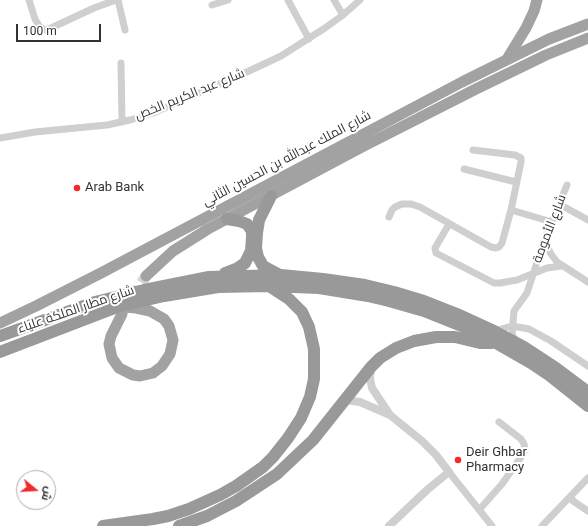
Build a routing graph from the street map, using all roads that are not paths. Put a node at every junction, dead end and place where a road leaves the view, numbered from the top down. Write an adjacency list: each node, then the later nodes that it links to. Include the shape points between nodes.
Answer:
1 (29, 0): 10 (street, via 35,19 44,30)
2 (93, 0): 10 (street)
3 (117, 0): 10 (street); 13 (street)
4 (228, 0): 9 (street)
5 (288, 0): 15 (street)
6 (334, 0): 11 (street)
7 (360, 0): 11 (street, شارع عبد الكريم الخص)
8 (538, 0): 16 (highway, via 526,28)
9 (212, 5)
10 (94, 8)
11 (343, 15): 15 (street, شارع عبد الكريم الخص)
12 (588, 24): 16 (highway, شارع الملك عبدالله بن الحسين الثاني)
13 (125, 30)
14 (588, 38): 24 (highway, شارع الملك عبدالله بن الحسين الثاني, via 510,72)
15 (309, 39): 18 (street, شارع عبد الكريم الخص, via 281,56 166,108)
16 (507, 59): 41 (highway, شارع الملك عبدالله بن الحسين الثاني, via 101,273)
17 (121, 63): 18 (street)
18 (122, 122): 19 (street, شارع عبد الكريم الخص)
19 (0, 138)
20 (473, 150): 22 (street, via 520,157)
21 (464, 169): 22 (street)
22 (516, 182): 26 (street)
23 (567, 185): 25 (street, شارع الأمومة)
24 (271, 196): 28 (highway, شارع الملك عبدالله بن الحسين الثاني); 35 (highway, via 259,220 256,253 263,266)
25 (559, 204): 29 (street); 30 (street, شارع الأمومة)
26 (511, 210): 30 (street); 31 (street, via 502,243 497,248)
27 (389, 216): 31 (street, via 395,207 411,204)
28 (227, 219): 36 (highway, شارع الملك عبدالله بن الحسين الثاني, via 180,246); 37 (highway, via 249,226 252,231 250,255 238,268)
29 (588, 220)
30 (552, 222): 32 (street, شارع الأمومة)
31 (449, 224): 34 (street, via 436,248 435,252 438,255 494,283 500,284)
32 (544, 241): 33 (street); 34 (street, شارع الأمومة)
33 (561, 266): 34 (street); 38 (street)
34 (533, 274): 42 (street, شارع الأمومة, via 527,293 514,311)
35 (281, 275): 37 (highway, شارع مطار الملكة علياء); 44 (highway, شارع مطار الملكة علياء, via 344,282 394,292 440,307)
36 (146, 276)
37 (209, 277): 43 (highway, شارع مطار الملكة علياء, via 95,302)
38 (588, 282)
39 (269, 286): 40 (highway, شارع مطار الملكة علياء, via 218,287 164,296); 44 (highway, شارع مطار الملكة علياء, via 326,289 368,296 446,319); 59 (highway, via 289,299 302,312 309,327 314,349 312,387 301,418 288,438 263,467 220,495 189,509 153,520)
40 (121, 310): 40 (highway, via 136,308 150,311 164,319 169,326 172,340 170,354 162,366 153,373 133,375 119,368 112,358 109,344); 46 (highway, شارع مطار الملكة علياء)
41 (0, 323)
42 (512, 326): 44 (street); 45 (street, via 512,334); 47 (street, via 533,330)
43 (0, 336)
44 (495, 337): 45 (highway, شارع مطار الملكة علياء); 48 (highway, via 480,342 455,337 425,338 396,348); 51 (highway, شارع مطار الملكة علياء)
45 (517, 344): 49 (highway, شارع مطار الملكة علياء)
46 (0, 352)
47 (588, 366)
48 (371, 367): 50 (highway); 52 (street, via 372,388)
49 (588, 392)
50 (345, 400): 52 (street, via 364,403); 60 (highway, via 307,447 268,481 226,506)
51 (588, 406)
52 (390, 415): 54 (street, via 422,441)
53 (499, 422): 57 (street, via 521,439 525,450 502,484)
54 (449, 472): 57 (street); 61 (street)
55 (588, 478): 56 (street)
56 (571, 496): 58 (street, via 573,501); 63 (street)
57 (479, 510): 62 (street)
58 (588, 511)
59 (103, 526)
60 (179, 526)
61 (390, 526)
62 (492, 526)
63 (542, 526)

